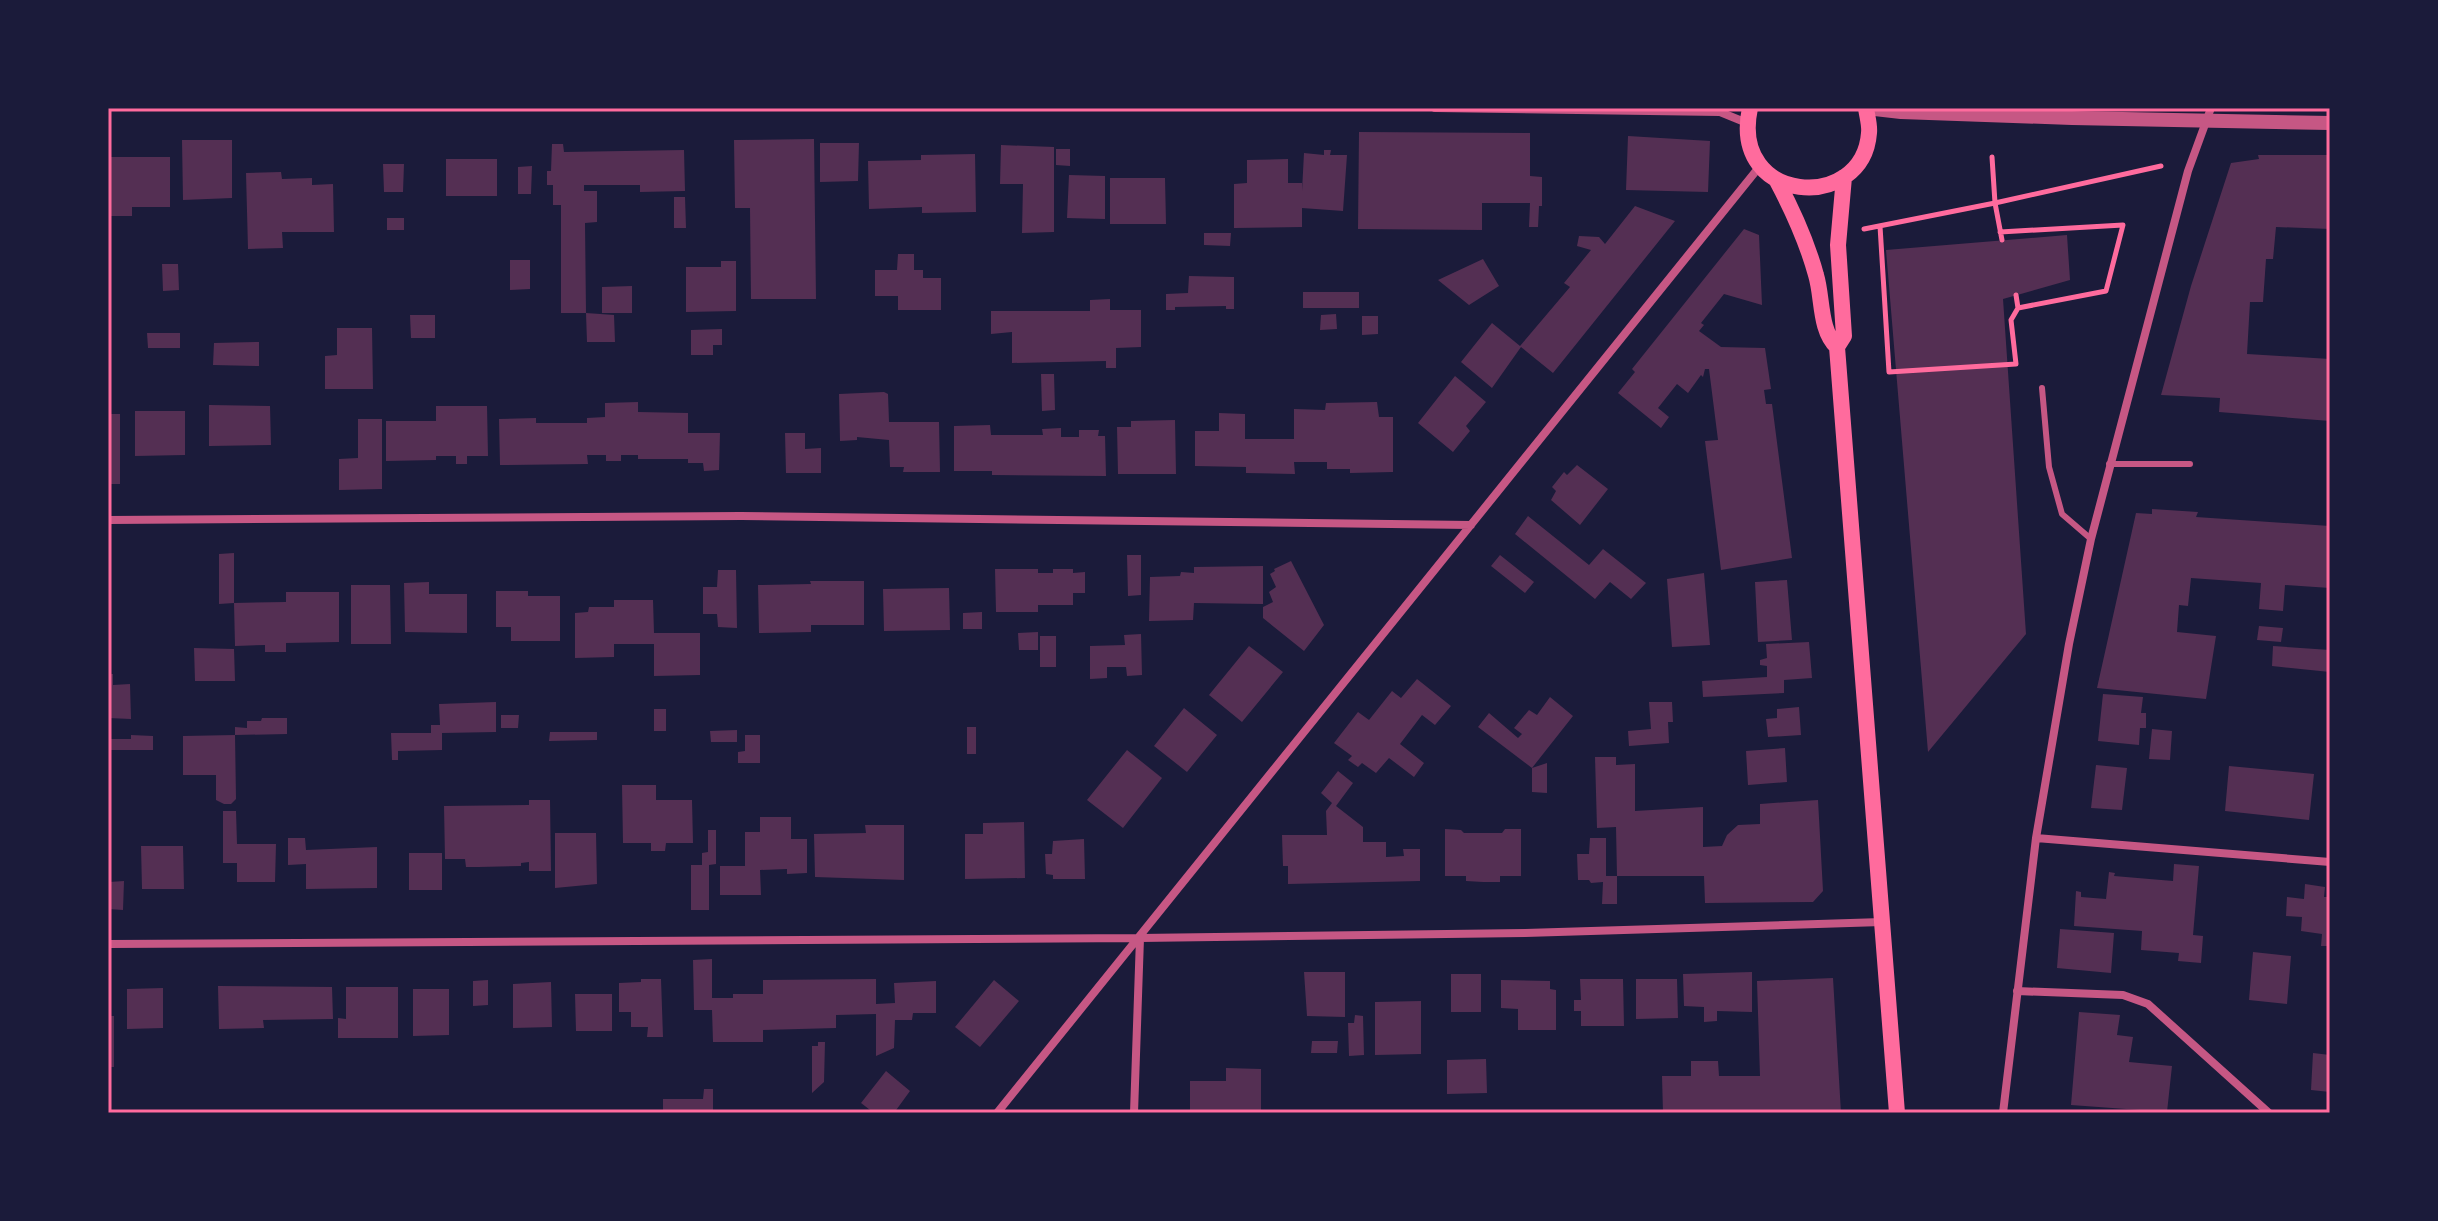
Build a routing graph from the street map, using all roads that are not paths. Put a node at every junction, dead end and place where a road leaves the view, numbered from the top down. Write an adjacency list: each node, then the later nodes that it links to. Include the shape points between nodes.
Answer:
1 (1435, 108): 2 (street)
2 (1481, 108): 4 (street)
3 (1866, 108): 5 (street, via 2057,117); 9 (main road, via 1869,134 1861,158)
4 (1617, 109): 6 (street)
5 (2209, 113): 7 (street); 13 (street, via 2188,171)
6 (1749, 115): 8 (main road, via 1749,146)
7 (2330, 123)
8 (1760, 166): 10 (main road); 16 (street)
9 (1844, 177): 10 (main road, via 1821,188 1798,189); 11 (main road, via 1838,245 1844,336)
10 (1777, 181): 11 (main road, via 1817,275 1828,338)
11 (1837, 347): 20 (main road)
12 (2042, 388): 17 (lane, via 2049,467 2062,514)
13 (2109, 464): 14 (lane); 17 (street)
14 (2190, 464)
15 (108, 520): 16 (street, via 741,516)
16 (1471, 525): 21 (street)
17 (2091, 539): 18 (street)
18 (2036, 838): 19 (street); 23 (street)
19 (2330, 862)
20 (1882, 922): 21 (street); 26 (main road)
21 (1140, 938): 22 (street); 24 (street); 25 (street)
22 (108, 944)
23 (2017, 991): 27 (street); 28 (street, via 2123,995 2148,1004)
24 (997, 1113)
25 (1134, 1113)
26 (1897, 1113)
27 (2003, 1113)
28 (2269, 1113)

